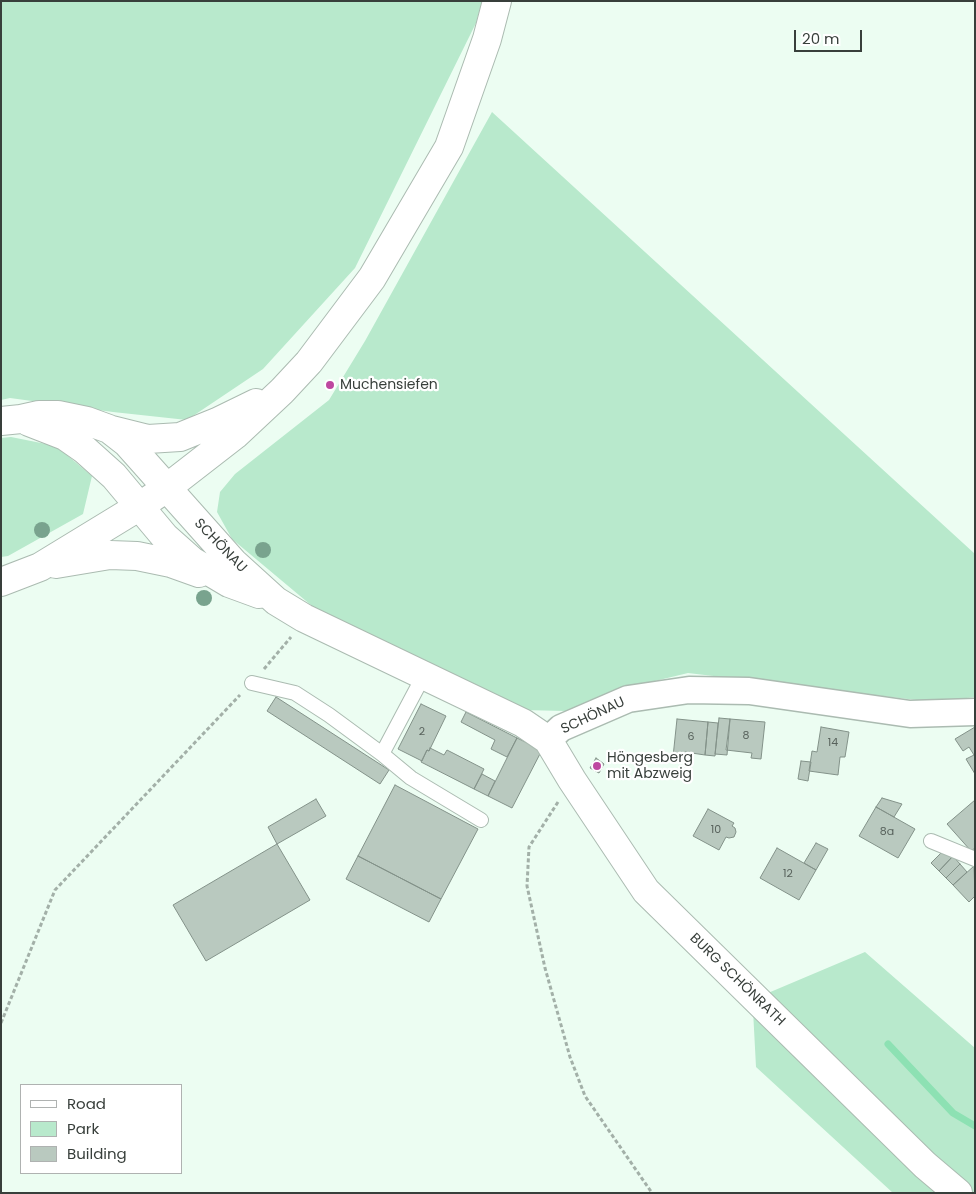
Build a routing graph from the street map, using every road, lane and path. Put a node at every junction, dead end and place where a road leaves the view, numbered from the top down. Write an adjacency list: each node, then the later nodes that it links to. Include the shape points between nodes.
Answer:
1 (497, 1): 2 (street, via 448,147 372,278 309,362)
2 (282, 391): 4 (street, via 180,437 148,439); 5 (street, via 235,435)
3 (11, 420): 4 (street, via 39,414 58,415); 6 (street, SCHÖNAU, via 65,436 114,476)
4 (109, 429): 5 (street, SCHÖNAU, via 127,443)
5 (168, 487): 6 (street); 10 (street, SCHÖNAU, via 233,562)
6 (140, 506): 7 (street); 9 (street, SCHÖNAU, via 192,561)
7 (40, 567): 8 (street); 9 (street, via 110,555 137,556 171,563)
8 (1, 582)
9 (229, 583): 10 (street, SCHÖNAU)
10 (276, 601): 11 (street, SCHÖNAU)
11 (304, 618): 12 (street, SCHÖNAU); 13 (path)
12 (424, 675): 15 (street, SCHÖNAU, via 523,724); 16 (lane)
13 (252, 683): 16 (lane, via 294,693); 21 (path, via 55,890)
14 (975, 712): 15 (street, SCHÖNAU, via 910,714 748,691 689,690 628,699 561,728)
15 (548, 740): 17 (street, BURG SCHÖNRATH)
16 (382, 754): 18 (lane, via 411,778)
17 (572, 780): 22 (path, via 529,847 527,886 547,977 585,1096); 23 (street, BURG SCHÖNRATH, via 646,891 925,1165)
18 (481, 820)
19 (931, 842): 20 (lane)
20 (975, 859)
21 (1, 1023)
22 (652, 1193)
23 (958, 1193)

